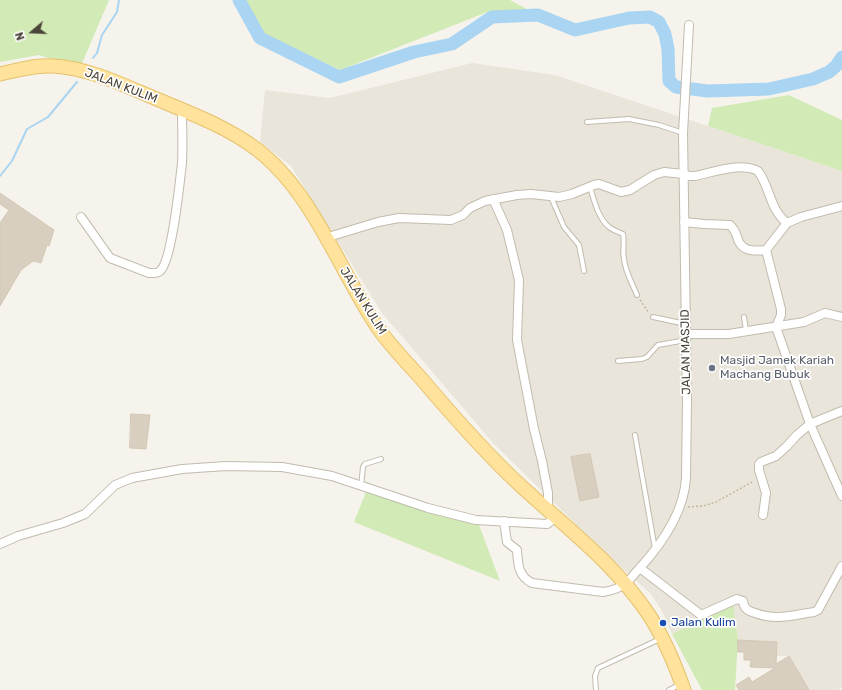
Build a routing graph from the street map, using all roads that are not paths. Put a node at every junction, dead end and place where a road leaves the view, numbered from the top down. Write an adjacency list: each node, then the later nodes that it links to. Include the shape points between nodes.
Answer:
1 (688, 25): 5 (street, JALAN MASJID)
2 (0, 74): 3 (main road, JALAN KULIM, via 42,66 77,69 101,76)
3 (182, 110): 11 (street, via 182,163 174,225 161,271 149,273 110,258); 14 (main road, JALAN KULIM, via 245,141 276,165 304,201)
4 (587, 122): 5 (lane, via 629,119)
5 (683, 133): 6 (street, JALAN MASJID)
6 (684, 174): 7 (street, via 664,172 621,192 599,184); 12 (street, JALAN MASJID); 13 (street, via 694,176 752,168 760,174 779,215)
7 (590, 187): 8 (street, via 559,197); 17 (lane, via 603,221 610,228 623,234 624,262)
8 (551, 196): 9 (street, via 531,194); 16 (lane, via 564,227 579,245)
9 (493, 199): 14 (street, via 470,208 463,215 451,220 399,218); 32 (street, via 507,230 519,280 517,340)
10 (842, 206): 13 (street)
11 (81, 217)
12 (684, 222): 15 (street, via 730,225 737,233 739,242 746,248 756,252); 21 (street, JALAN MASJID)
13 (787, 223): 15 (street)
14 (326, 238): 32 (main road, JALAN KULIM, via 356,294 380,330 495,461)
15 (766, 250): 22 (street, via 781,309)
16 (584, 271)
17 (637, 295)
18 (744, 317): 23 (lane)
19 (842, 317): 22 (street, via 825,313 804,322)
20 (653, 318): 21 (lane)
21 (686, 324): 24 (street, JALAN MASJID)
22 (776, 327): 23 (street); 27 (street)
23 (746, 332): 24 (street)
24 (686, 337): 25 (lane, via 658,345 642,359); 36 (street, JALAN MASJID, via 685,489 680,507)
25 (618, 361)
26 (842, 411): 27 (street)
27 (810, 424): 31 (street); 33 (street, via 776,456 759,464 766,493)
28 (635, 435): 36 (lane)
29 (381, 459): 30 (lane, via 363,467)
30 (361, 487): 34 (street, via 476,520); 35 (street, via 332,476 282,467 226,466 182,469 132,478 115,484 85,514)
31 (842, 496)
32 (552, 513): 34 (street, via 547,524); 39 (main road, JALAN KULIM, via 595,552)
33 (763, 515)
34 (504, 522): 39 (street, via 507,542 517,550 518,566 526,580 532,583 603,592)
35 (0, 544)
36 (655, 552): 38 (street, JALAN MASJID)
37 (842, 566): 38 (street, via 818,610 775,618 748,610 743,601 737,599 701,616)
38 (640, 568): 39 (street, JALAN MASJID)
39 (625, 584): 40 (main road, JALAN KULIM, via 648,613)
40 (662, 638): 41 (main road, JALAN KULIM); 42 (lane, via 598,668 595,676)
41 (683, 687): 43 (lane)
42 (596, 690)
43 (669, 690)

